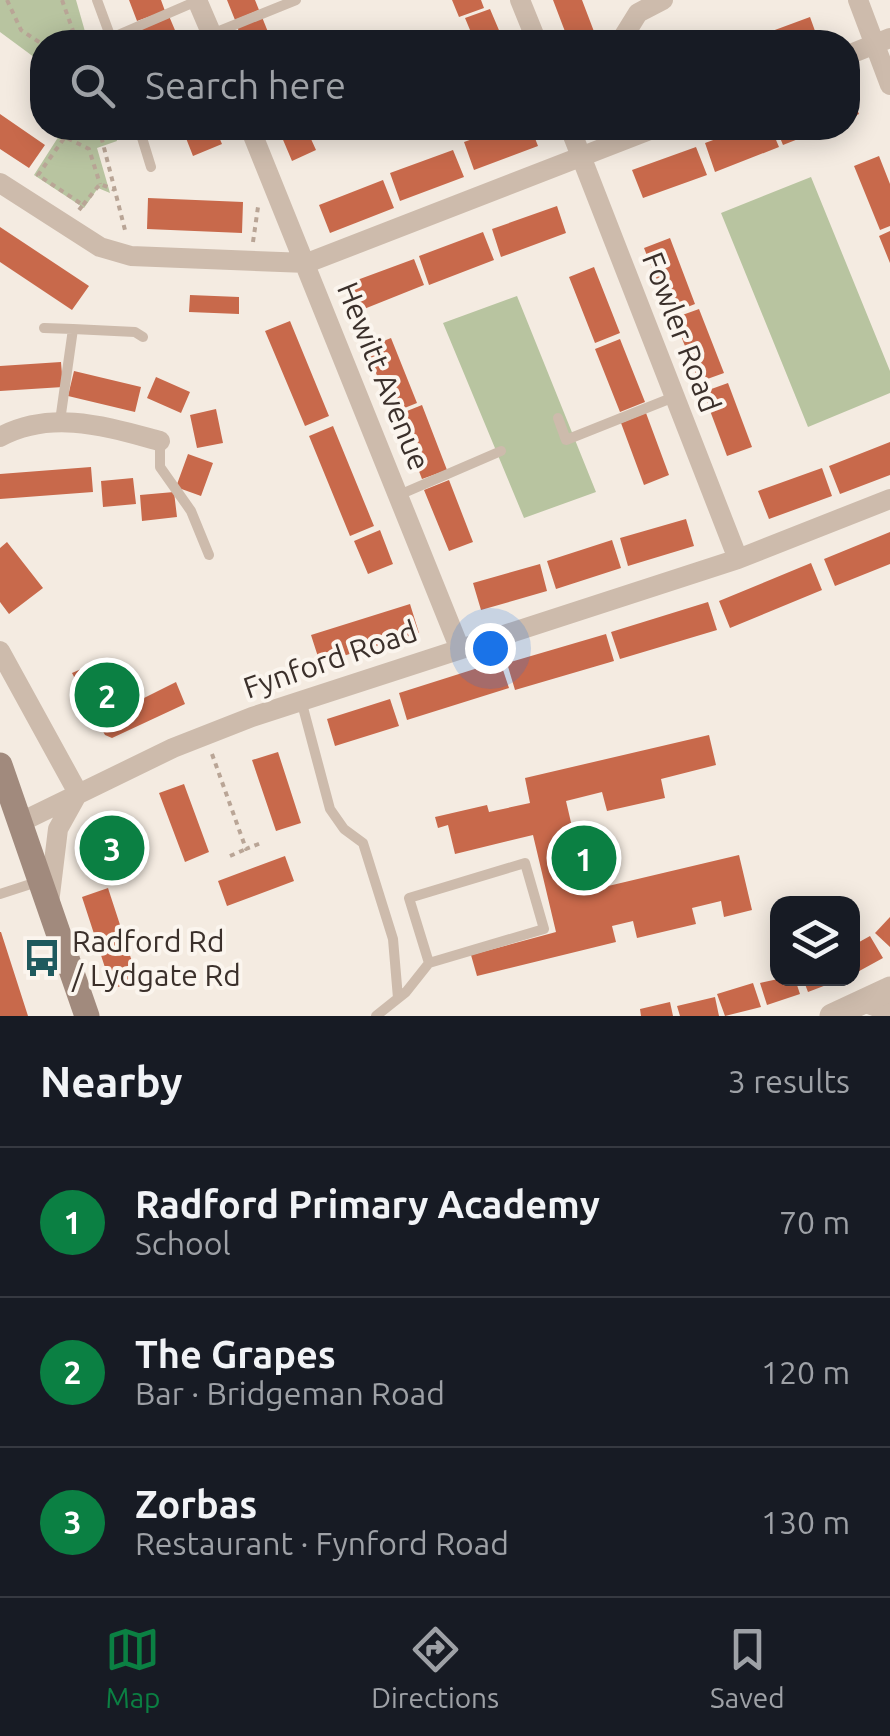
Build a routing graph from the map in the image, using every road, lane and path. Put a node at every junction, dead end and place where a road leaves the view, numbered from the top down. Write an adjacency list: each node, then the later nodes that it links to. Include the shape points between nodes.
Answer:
1 (9, 0): 16 (path)
2 (62, 0): 9 (path)
3 (97, 0): 10 (lane)
4 (296, 0): 13 (lane)
5 (520, 0): 14 (street)
6 (664, 0): 15 (street, via 638,13)
7 (858, 0): 17 (street)
8 (197, 1): 11 (lane); 12 (street)
9 (73, 30)
10 (108, 30)
11 (134, 30)
12 (210, 30)
13 (230, 30)
14 (532, 30)
15 (627, 30)
16 (30, 36)
17 (882, 41): 18 (street)
18 (890, 85)
19 (63, 140): 34 (path, via 38,174)
20 (71, 140): 27 (path)
21 (102, 140): 26 (path)
22 (143, 140): 30 (lane)
23 (255, 140): 29 (street, Hewitt Avenue)
24 (575, 140): 28 (street, Fowler Road)
25 (623, 140): 28 (street)
26 (106, 152): 27 (path); 33 (path)
27 (92, 156): 32 (path)
28 (581, 156): 38 (street); 42 (street, Fowler Road)
29 (264, 162): 37 (path); 38 (street, Hewitt Avenue)
30 (151, 167)
31 (0, 182): 35 (street)
32 (100, 184): 33 (path); 34 (path)
33 (115, 190): 36 (path)
34 (84, 205): 35 (path)
35 (66, 225): 36 (street, via 100,247)
36 (131, 256): 37 (street)
37 (250, 262): 38 (street)
38 (306, 263): 48 (street, Hewitt Avenue)
39 (44, 328): 40 (lane)
40 (73, 329): 41 (lane); 44 (lane)
41 (143, 338)
42 (675, 396): 43 (lane, via 566,440); 51 (street, Fowler Road)
43 (558, 418)
44 (60, 421): 45 (street); 46 (street)
45 (0, 437)
46 (160, 440): 50 (lane, via 160,467 191,512)
47 (501, 451): 48 (lane)
48 (399, 495): 52 (street, Hewitt Avenue)
49 (890, 499): 51 (street, Fynford Road)
50 (209, 555)
51 (738, 559): 52 (street, Fynford Road)
52 (459, 647): 54 (street, Fynford Road)
53 (0, 650): 57 (street)
54 (301, 699): 55 (street, Fynford Road); 67 (lane, via 330,809 363,843 394,940)
55 (205, 736): 57 (street, Fynford Road); 60 (path)
56 (0, 765): 58 (main road)
57 (78, 793): 58 (street, Fynford Road); 64 (street, via 58,829)
58 (21, 822): 62 (main road)
59 (262, 844): 60 (path)
60 (246, 849): 61 (path)
61 (230, 856)
62 (40, 881): 63 (lane); 64 (main road)
63 (0, 894)
64 (48, 907): 69 (main road)
65 (429, 962): 65 (lane, via 409,898 524,864 544,929); 67 (lane)
66 (890, 989): 68 (street)
67 (398, 998): 70 (lane)
68 (878, 1007): 71 (street)
69 (82, 1015)
70 (376, 1016)
71 (832, 1016)

